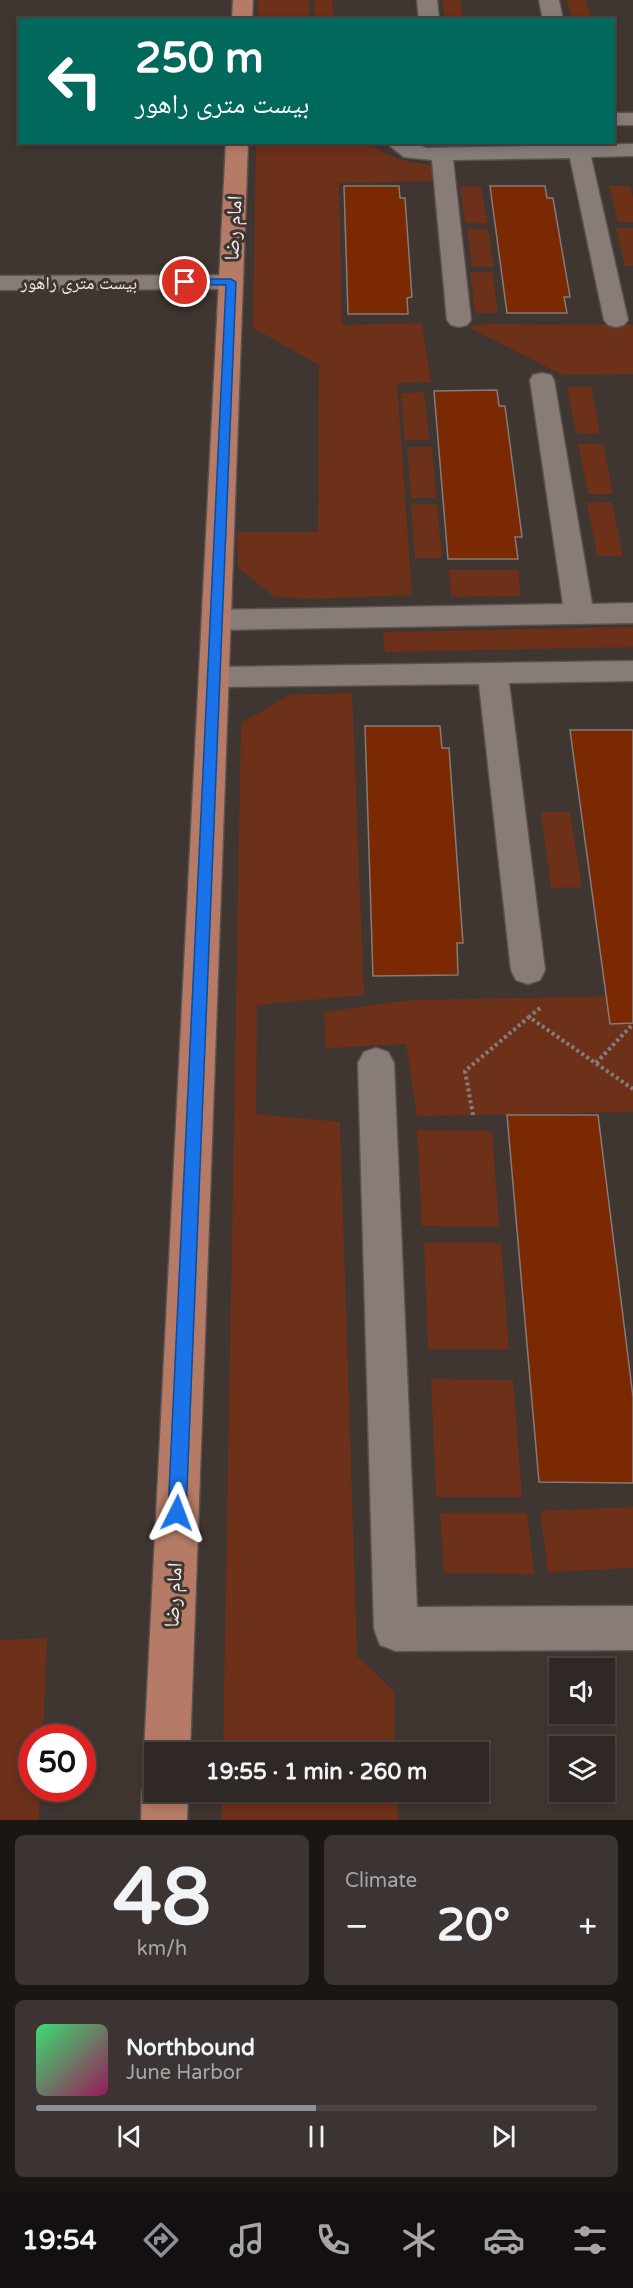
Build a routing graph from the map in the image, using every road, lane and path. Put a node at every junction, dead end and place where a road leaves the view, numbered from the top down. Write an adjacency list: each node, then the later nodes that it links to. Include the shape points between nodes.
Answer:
1 (243, 0): 4 (main road)
2 (427, 0): 5 (street)
3 (549, 0): 6 (street)
4 (242, 18)
5 (429, 18)
6 (553, 18)
7 (615, 119): 8 (street)
8 (633, 119)
9 (237, 144): 14 (main road, امام رضا)
10 (399, 144): 13 (street, via 412,152)
11 (633, 150): 12 (street)
12 (579, 151): 13 (street); 17 (street)
13 (442, 154): 16 (street)
14 (231, 282): 15 (street, بیست متری راهور); 21 (main road, امام رضا)
15 (0, 283)
16 (459, 320)
17 (616, 320)
18 (542, 380): 20 (street)
19 (633, 613): 20 (street)
20 (579, 614): 21 (street)
21 (216, 620): 24 (main road, امام رضا)
22 (633, 671): 23 (street)
23 (493, 673): 24 (street); 25 (street)
24 (214, 677): 34 (main road, امام رضا)
25 (528, 970)
26 (545, 1004): 27 (path)
27 (529, 1017): 29 (path); 32 (path, via 465,1071)
28 (633, 1024): 29 (path)
29 (597, 1063): 31 (path)
30 (376, 1064): 33 (street, via 396,1629)
31 (633, 1089)
32 (473, 1115)
33 (633, 1628)
34 (166, 1742)
35 (165, 1802): 36 (main road)
36 (164, 1820)

